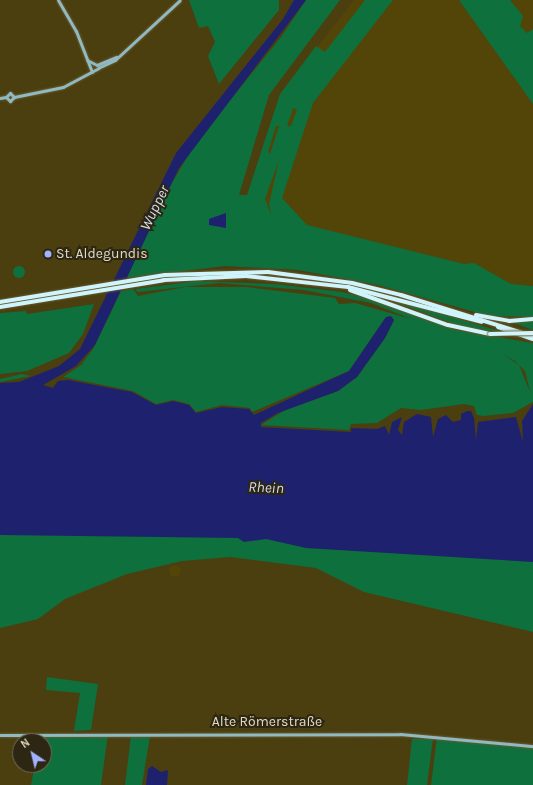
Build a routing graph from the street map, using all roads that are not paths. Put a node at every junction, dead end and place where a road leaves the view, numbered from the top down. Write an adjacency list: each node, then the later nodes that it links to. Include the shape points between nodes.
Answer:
1 (58, 0): 4 (street)
2 (180, 0): 3 (street, via 117,56)
3 (97, 66): 4 (street); 4 (street)
4 (91, 68): 6 (street, via 86,75 57,88)
5 (6, 97): 6 (street, via 10,93); 6 (street, via 10,101); 7 (street)
6 (14, 97)
7 (0, 98)
8 (148, 280): 9 (highway, via 223,275); 10 (highway); 11 (highway); 12 (highway, via 211,272 268,272 352,284)
9 (326, 284): 14 (highway, bridge, via 389,301 448,325 490,334); 16 (highway, via 426,306)
10 (0, 302)
11 (0, 307)
12 (466, 313): 13 (highway, via 509,321); 15 (highway)
13 (533, 319)
14 (533, 332)
15 (533, 336)
16 (533, 339)
17 (0, 736): 18 (street, Alte Römerstraße, via 400,734)
18 (533, 746)

